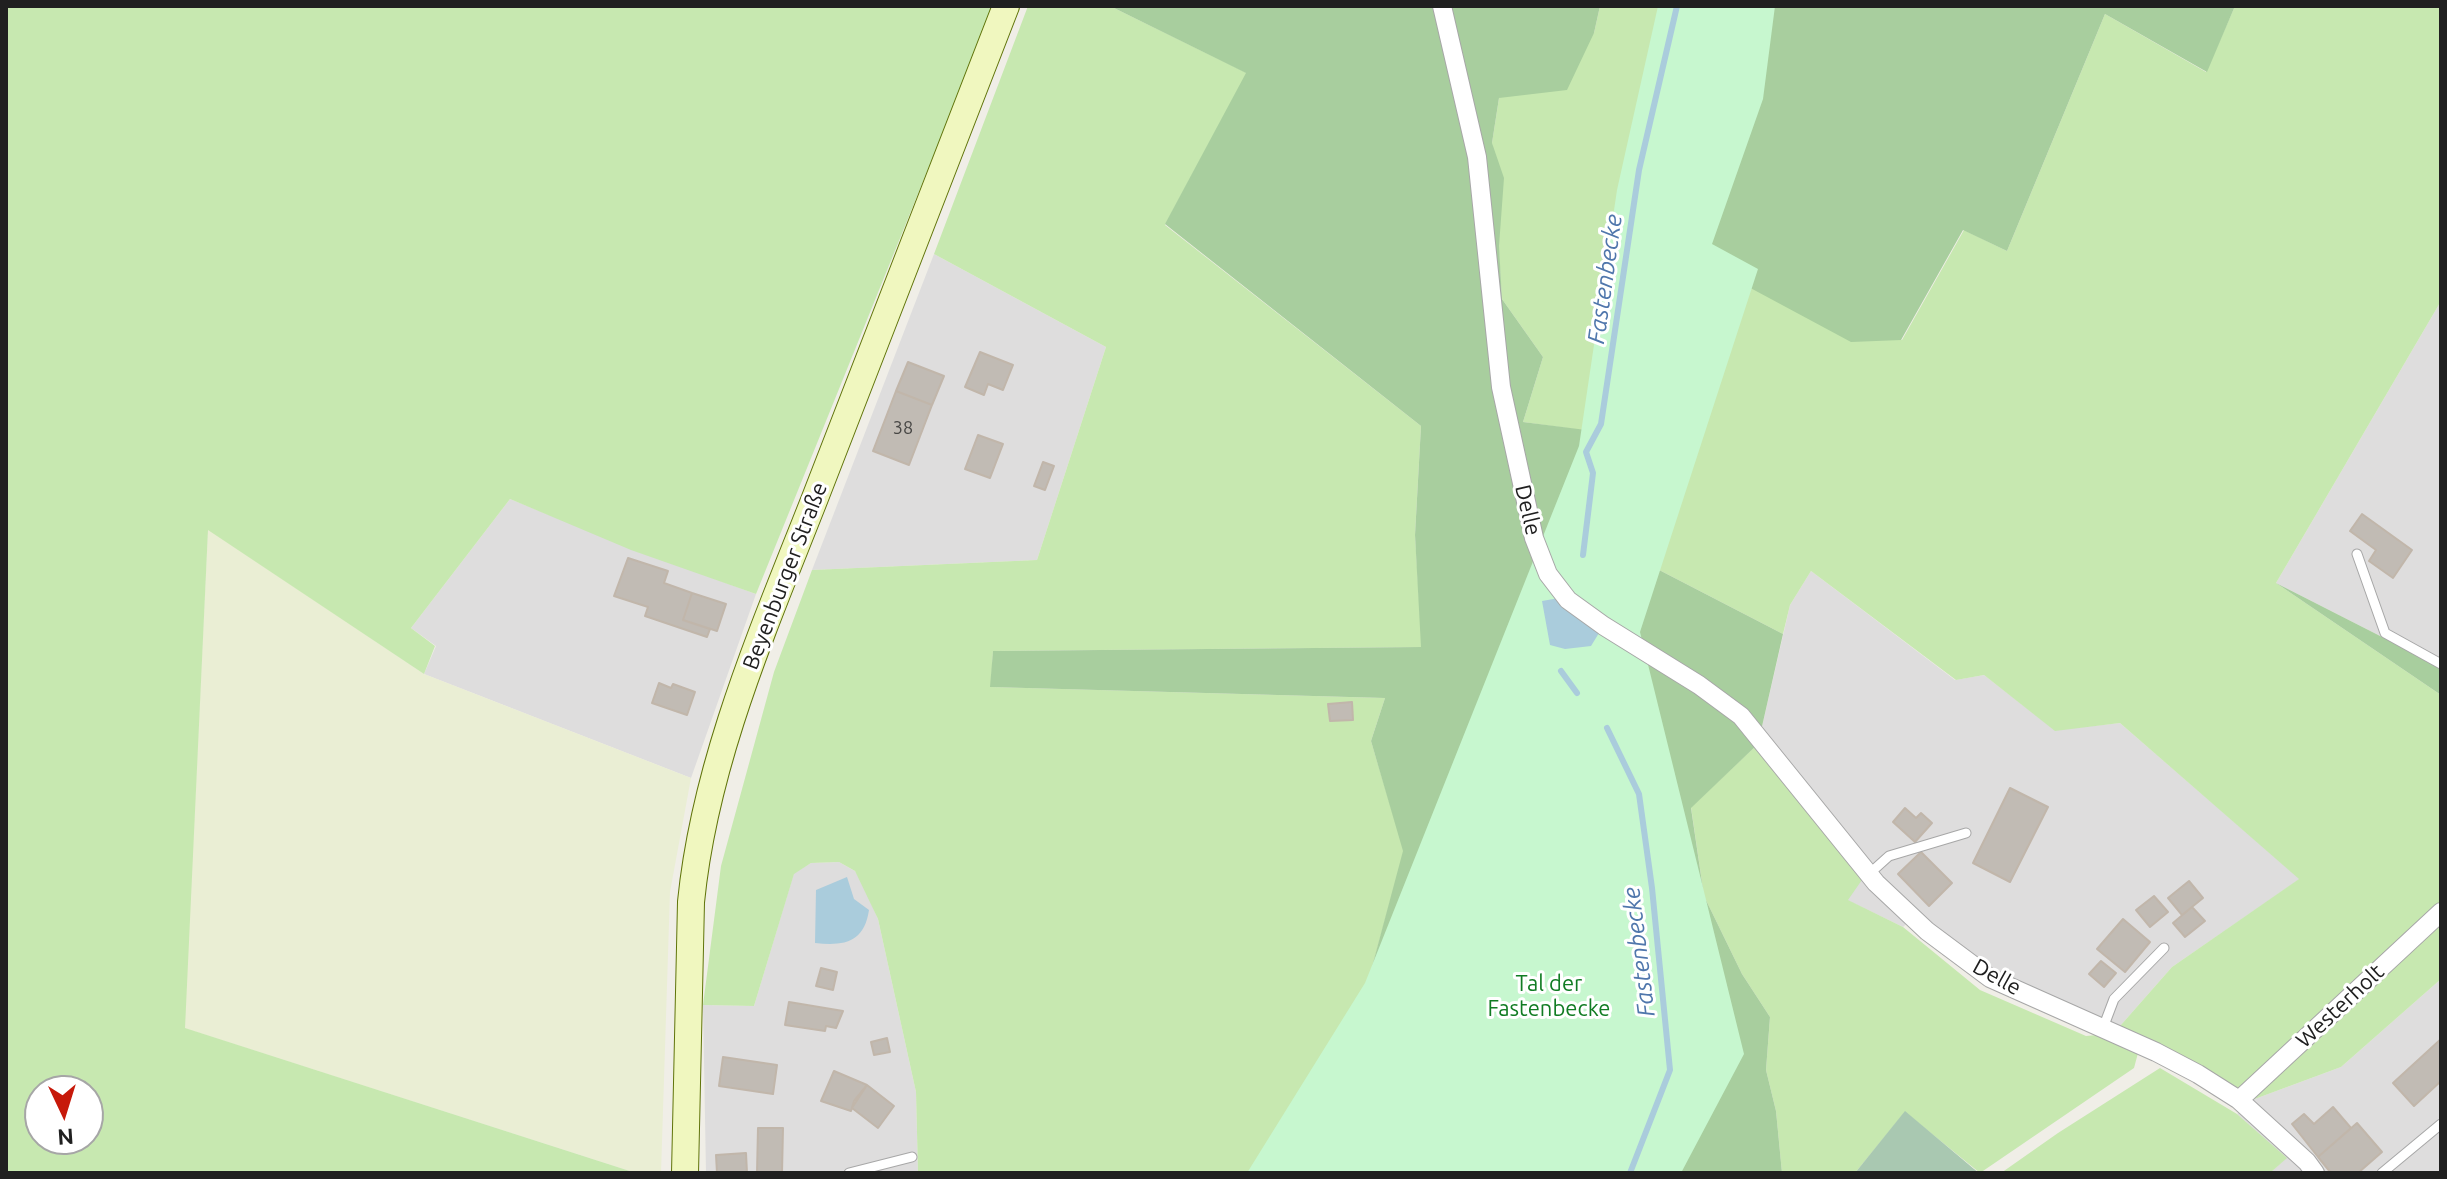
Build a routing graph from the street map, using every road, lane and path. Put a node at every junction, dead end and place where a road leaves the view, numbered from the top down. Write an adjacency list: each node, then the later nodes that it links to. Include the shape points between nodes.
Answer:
1 (1006, 6): 13 (main road, Beyenburger Straße, via 762,636 711,787 691,902)
2 (1442, 6): 6 (street, Delle, via 1477,157 1501,387 1534,538 1548,574 1580,609 1741,716)
3 (2357, 554): 4 (lane, via 2385,633)
4 (2441, 664)
5 (1966, 833): 6 (lane, via 1889,856)
6 (1869, 874): 9 (street, Delle, via 1927,931 1990,978)
7 (2441, 912): 10 (street, Westerholt)
8 (2164, 948): 9 (lane, via 2114,999)
9 (2103, 1028): 10 (street, Delle)
10 (2239, 1100): 15 (street, Delle)
11 (2441, 1124): 16 (lane)
12 (912, 1157): 14 (lane)
13 (685, 1173)
14 (849, 1173)
15 (2315, 1173)
16 (2382, 1173)

